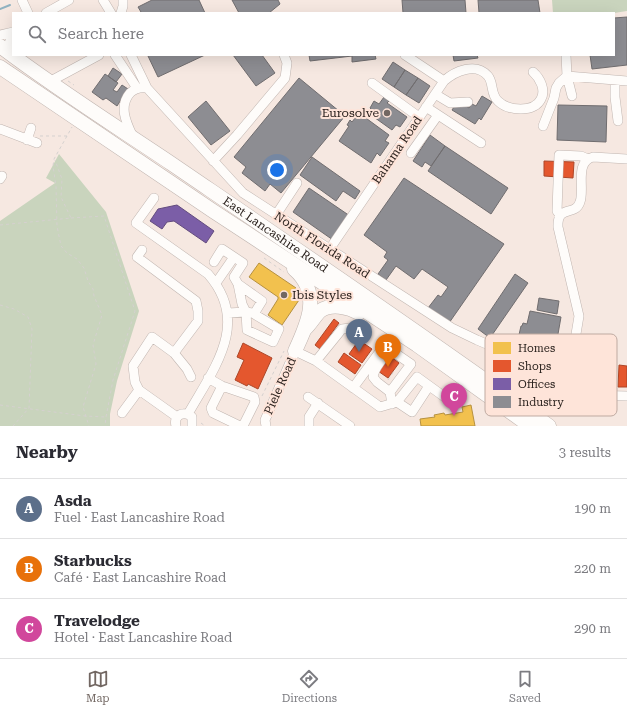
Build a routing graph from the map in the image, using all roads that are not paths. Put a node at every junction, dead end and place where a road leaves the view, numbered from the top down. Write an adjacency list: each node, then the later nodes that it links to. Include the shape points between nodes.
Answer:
1 (22, 0): 5 (street)
2 (69, 0): 6 (street)
3 (104, 0): 7 (street)
4 (123, 0): 8 (street)
5 (28, 12)
6 (48, 12)
7 (110, 12)
8 (121, 12)
9 (12, 33): 10 (street)
10 (0, 35)
11 (12, 35): 12 (street, via 9,49)
12 (4, 54): 25 (highway, East Lancashire Road); 36 (street, via 24,77)
13 (97, 56): 25 (street)
14 (116, 56): 27 (street)
15 (131, 56): 28 (street, North Florida Road)
16 (284, 56): 45 (street, via 287,62 285,78)
17 (406, 56): 23 (street)
18 (566, 56): 21 (street)
19 (0, 67): 36 (highway, East Lancashire Road)
20 (533, 72): 23 (street, Bahama Road, via 539,77 543,92 539,103 528,109 501,103 492,91 488,76 478,70 460,70)
21 (567, 76): 22 (street); 30 (street); 37 (street, via 556,88)
22 (615, 80): 24 (street); 35 (street)
23 (444, 81): 29 (street, Bahama Road)
24 (627, 81)
25 (49, 82): 39 (highway, East Lancashire Road)
26 (372, 83): 33 (street)
27 (137, 88): 28 (street); 39 (street, via 127,96 124,104 125,119)
28 (147, 88): 45 (street, North Florida Road)
29 (434, 94): 31 (street, via 450,103); 32 (street, Bahama Road)
30 (572, 96)
31 (468, 102)
32 (426, 107): 33 (street, Bahama Road); 34 (street)
33 (420, 116): 51 (street, Bahama Road)
34 (438, 116): 40 (street); 42 (street)
35 (618, 121)
36 (77, 123): 52 (highway, East Lancashire Road)
37 (543, 126)
38 (0, 129): 41 (street, via 29,135)
39 (134, 138): 70 (highway, East Lancashire Road)
40 (481, 143)
41 (37, 144)
42 (411, 153)
43 (588, 159): 44 (street); 49 (street, via 582,168 580,202 576,208); 49 (street, via 581,156 559,155 557,211)
44 (627, 159)
45 (213, 161): 48 (street, North Florida Road, via 243,193)
46 (297, 183): 48 (street)
47 (154, 198): 55 (street, via 136,223 208,274)
48 (276, 215): 51 (street, North Florida Road)
49 (560, 215): 61 (street, via 558,227 579,316)
50 (142, 250): 66 (street, via 137,257 196,301 198,321)
51 (329, 250): 62 (street, North Florida Road, via 452,328)
52 (265, 252): 59 (highway, via 299,274 307,285 311,296); 63 (highway, East Lancashire Road)
53 (234, 257): 54 (street, via 222,249); 55 (street); 56 (street, via 243,264 234,277)
54 (214, 262)
55 (216, 283): 58 (street)
56 (238, 284): 57 (street, via 242,304); 57 (street, via 262,301)
57 (250, 313): 58 (street)
58 (228, 314): 69 (street, via 224,348)
59 (306, 328): 63 (highway, via 321,310 333,306 350,307); 64 (highway)
60 (350, 328): 67 (street, via 342,329)
61 (576, 334)
62 (485, 343)
63 (417, 345): 76 (highway, East Lancashire Road)
64 (291, 349): 67 (street); 86 (street, Piele Road)
65 (381, 350): 73 (street)
66 (174, 353): 68 (street); 74 (street, via 152,337 133,366)
67 (316, 361): 73 (street)
68 (191, 377)
69 (208, 378): 71 (street); 82 (street)
70 (485, 380)
71 (222, 386): 71 (street, via 254,397 255,402 244,424 240,426 213,413 211,408)
72 (429, 386): 78 (street); 79 (street, via 417,377); 79 (street, via 412,412)
73 (353, 388): 79 (street, via 380,407)
74 (139, 390): 81 (street); 85 (street)
75 (390, 392): 75 (street, via 373,377 387,353 392,351 411,364); 79 (street)
76 (485, 394)
77 (308, 398): 80 (street)
78 (446, 398)
79 (394, 403)
80 (318, 404): 88 (street, via 309,417); 89 (street)
81 (122, 412)
82 (188, 414): 85 (street, via 181,414); 87 (street, via 192,418)
83 (516, 416): 90 (highway, East Lancashire Road)
84 (535, 416): 91 (highway, East Lancashire Road)
85 (177, 421)
86 (263, 424)
87 (193, 426)
88 (308, 426)
89 (350, 426)
90 (530, 426)
91 (549, 426)

